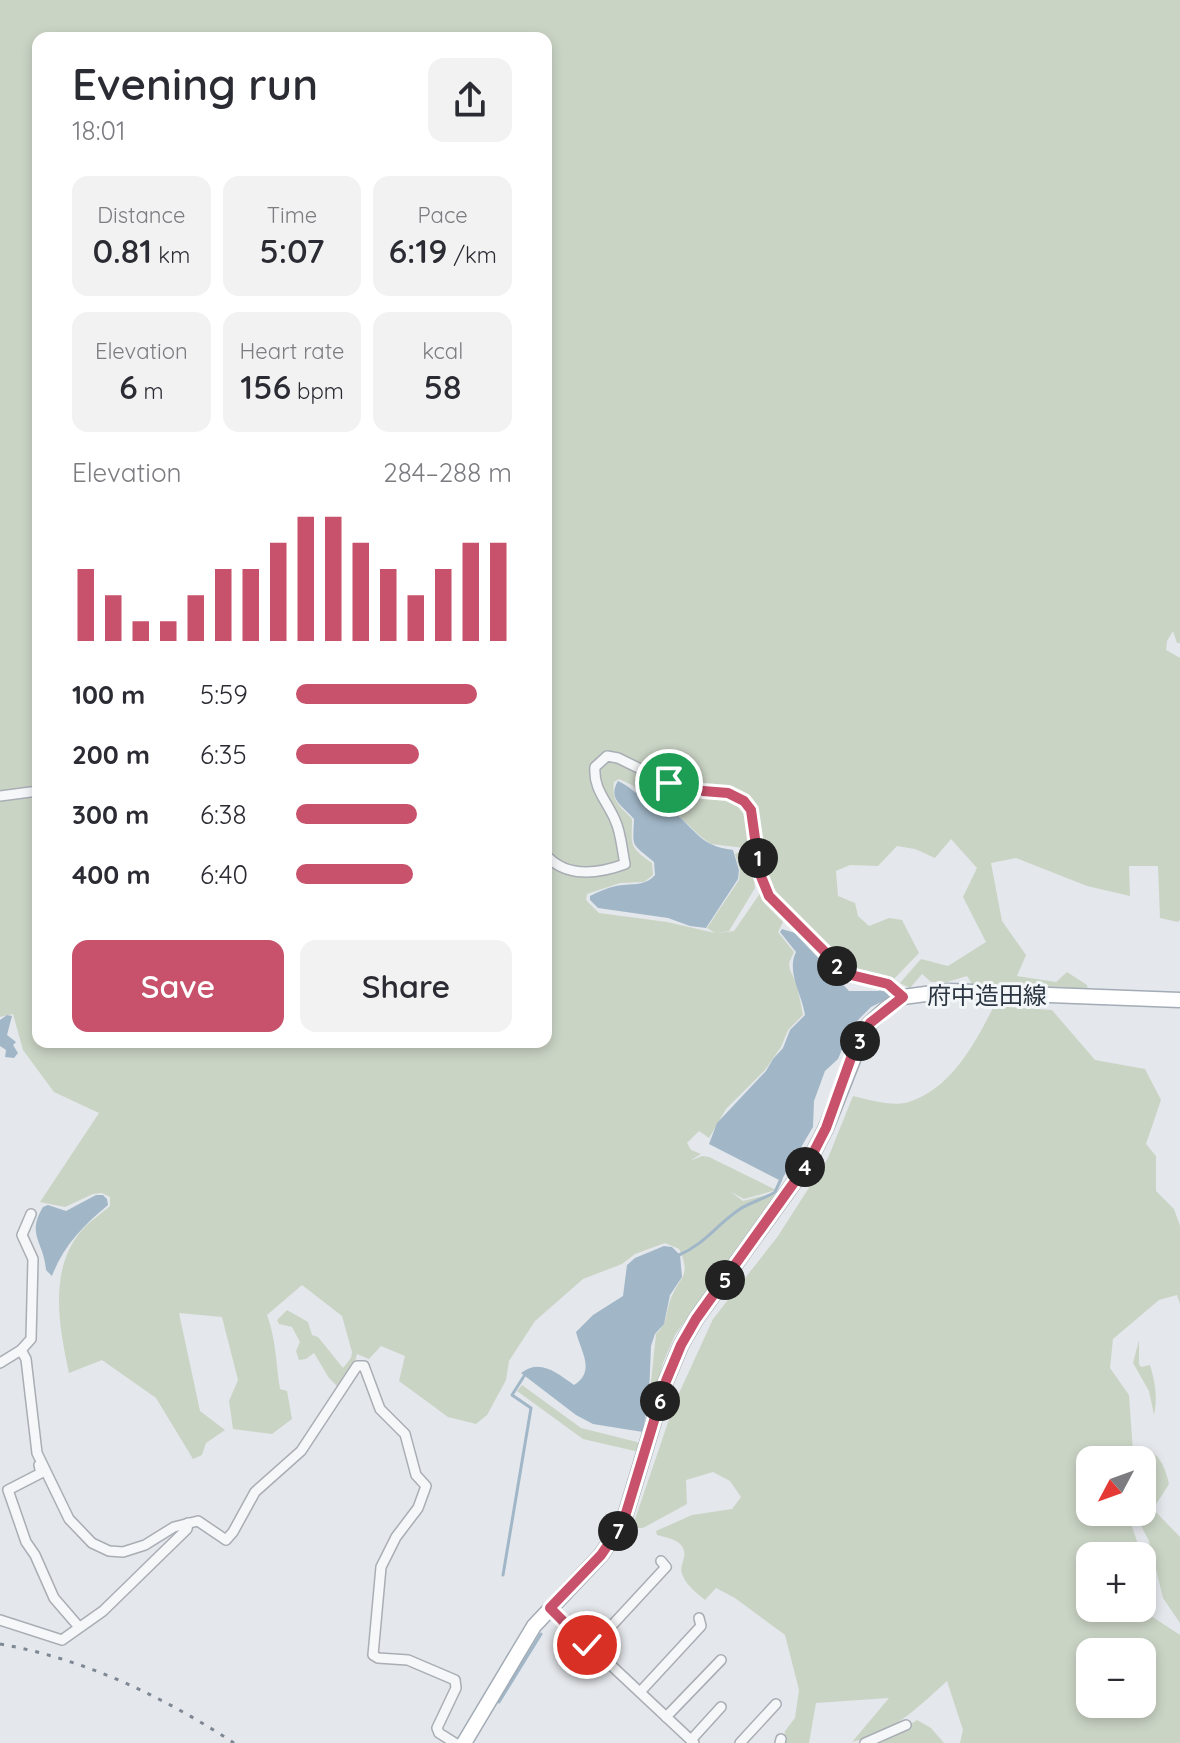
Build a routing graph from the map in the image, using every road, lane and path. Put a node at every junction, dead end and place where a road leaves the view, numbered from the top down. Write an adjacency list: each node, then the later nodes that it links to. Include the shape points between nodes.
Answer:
1 (32, 792): 2 (street)
2 (0, 796)
3 (552, 862): 4 (street, via 577,873 625,864 617,822 594,774 607,756 669,783 737,796 751,810 760,874 769,896 847,974 888,984)
4 (903, 997): 5 (main road, 府中造田線, via 948,991); 12 (main road, 府中造田線, via 870,1023 808,1163 681,1345 623,1523 601,1555)
5 (1180, 1000)
6 (31, 1214): 7 (street, via 22,1235 33,1259 31,1339)
7 (21, 1350): 8 (street); 9 (street)
8 (0, 1363)
9 (37, 1453): 10 (street, via 69,1519 96,1546 123,1552); 15 (street, via 41,1473 8,1490 54,1598)
10 (188, 1523): 15 (street, via 103,1611); 25 (street, via 198,1521 226,1540 255,1492 301,1451 344,1383 357,1366 364,1366 380,1409 405,1434 416,1475 426,1486 381,1567 373,1655 420,1664 455,1680 437,1728)
11 (661, 1561): 16 (street, via 666,1567)
12 (550, 1608): 16 (street); 26 (main road, 府中造田線, via 523,1642)
13 (699, 1618): 19 (street, via 701,1626)
14 (0, 1620): 15 (street, via 62,1640)
15 (79, 1627)
16 (589, 1646): 18 (street); 19 (street)
17 (721, 1660): 22 (street)
18 (572, 1661)
19 (640, 1692): 22 (street)
20 (776, 1704): 27 (street)
21 (721, 1707): 24 (street)
22 (666, 1717): 24 (street)
23 (906, 1725): 28 (street)
24 (693, 1742)
25 (455, 1743)
26 (464, 1743)
27 (740, 1743)
28 (865, 1743)

